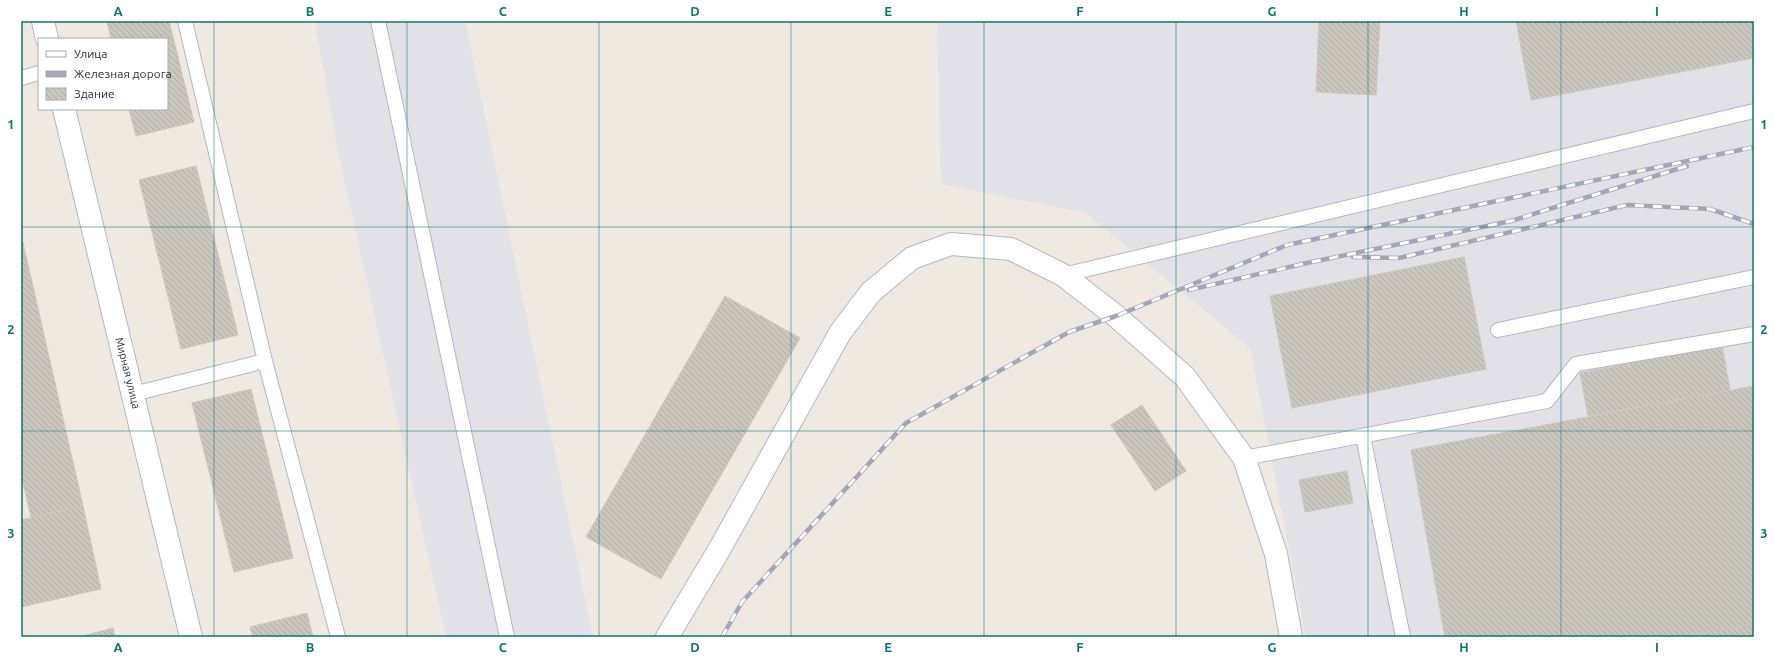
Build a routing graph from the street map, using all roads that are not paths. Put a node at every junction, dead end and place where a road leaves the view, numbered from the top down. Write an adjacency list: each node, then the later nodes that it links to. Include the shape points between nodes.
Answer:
1 (43, 21): 4 (street)
2 (184, 21): 13 (lane)
3 (378, 21): 19 (lane)
4 (47, 38)
5 (38, 73): 6 (lane)
6 (21, 78)
7 (64, 110): 14 (street, Мирная улица)
8 (1754, 111): 9 (lane)
9 (1063, 276): 16 (street, via 1116,316 1185,377); 20 (street, via 1011,249 951,244 912,258 871,292 840,333 719,550)
10 (1754, 277): 11 (lane)
11 (1498, 330)
12 (1754, 334): 15 (lane, via 1576,364 1547,401)
13 (265, 361): 14 (lane); 18 (lane)
14 (133, 394): 17 (street, Мирная улица)
15 (1363, 436): 16 (lane); 22 (lane)
16 (1244, 458): 21 (street, via 1276,554)
17 (191, 637)
18 (338, 637)
19 (508, 637)
20 (667, 637)
21 (1292, 637)
22 (1403, 637)

